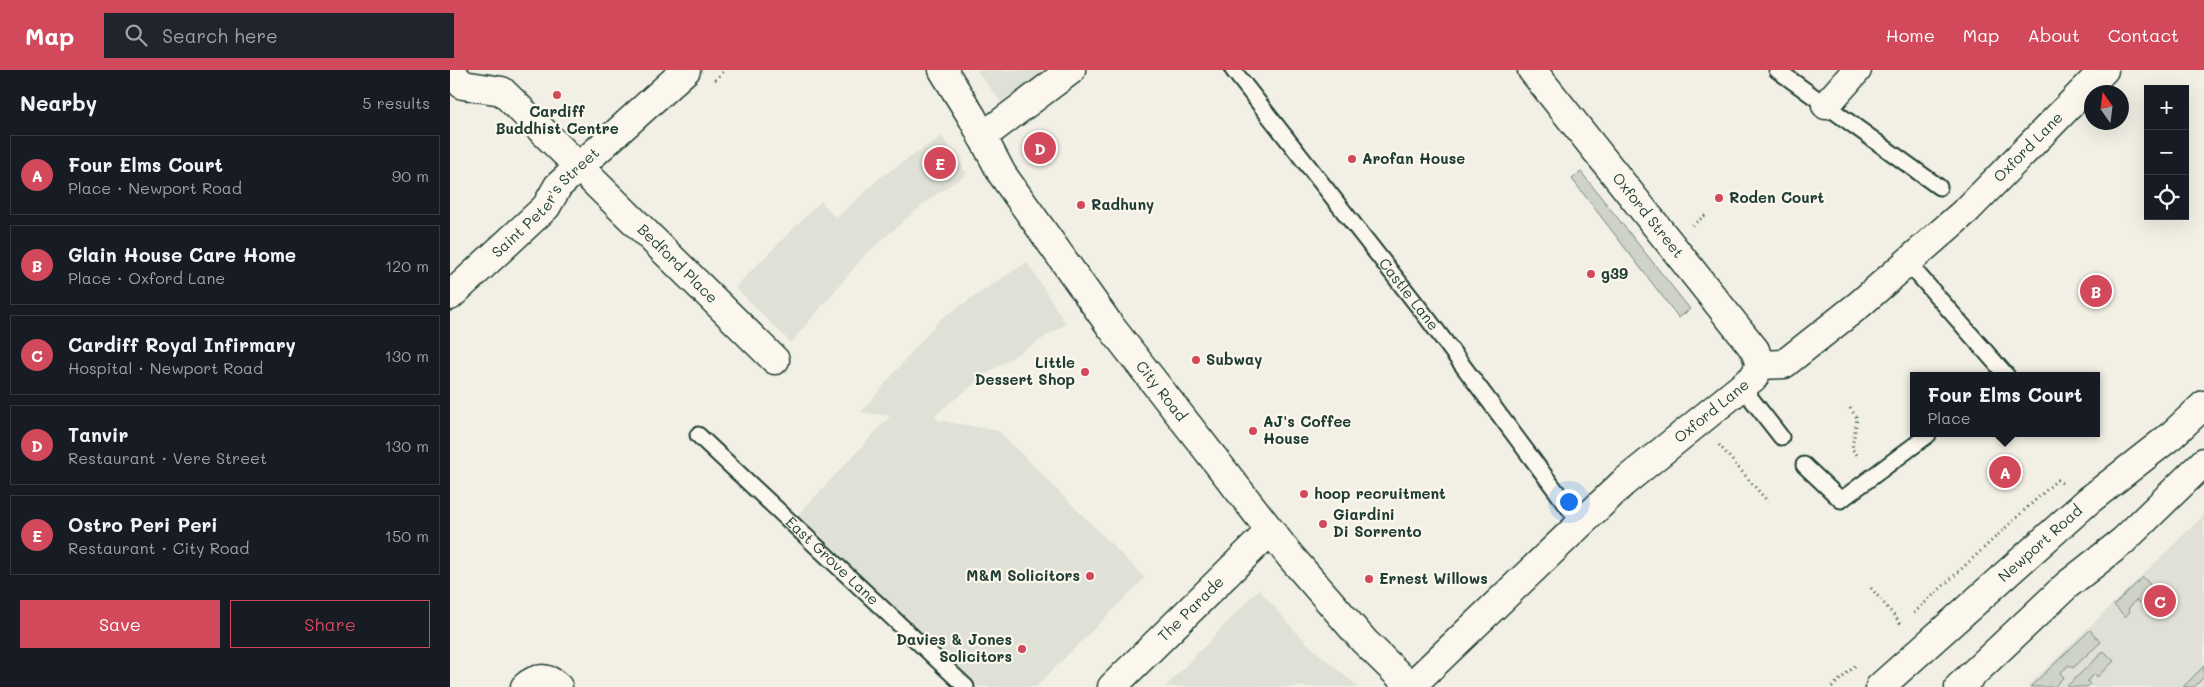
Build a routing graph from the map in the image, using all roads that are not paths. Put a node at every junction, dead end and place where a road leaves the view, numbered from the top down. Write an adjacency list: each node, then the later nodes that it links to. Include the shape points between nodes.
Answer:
1 (686, 70): 12 (street, Saint Peter's Street)
2 (943, 70): 11 (street, City Road)
3 (1071, 70): 11 (street)
4 (1234, 70): 26 (lane, Castle Lane, via 1428,319)
5 (1532, 70): 17 (street, Oxford Street, via 1755,350)
6 (1777, 70): 10 (lane)
7 (1857, 70): 10 (street)
8 (2104, 70): 14 (street, Oxford Lane, via 1968,209)
9 (450, 72): 12 (street, Bedford Place, via 463,85 502,91)
10 (1826, 105): 13 (lane)
11 (982, 137): 27 (street, City Road, via 1002,174 1064,263)
12 (580, 166): 15 (street, Saint Peter's Street, via 558,186 546,208); 16 (street, Bedford Place)
13 (1939, 187)
14 (1908, 263): 17 (street, Oxford Lane, via 1784,364); 18 (lane)
15 (450, 296)
16 (775, 360)
17 (1760, 365): 19 (street, Oxford Lane, via 1754,377)
18 (2003, 372)
19 (1742, 387): 22 (lane); 26 (street, Oxford Lane)
20 (2204, 405): 31 (street, Newport Road, via 2172,436 2088,501)
21 (698, 435): 28 (lane, East Grove Lane)
22 (1781, 437)
23 (1925, 437): 25 (lane, via 1841,500)
24 (2204, 462): 32 (street, via 2124,541 2067,585)
25 (1804, 465)
26 (1580, 522): 30 (street, Oxford Lane)
27 (1270, 531): 29 (street, The Parade); 30 (street, City Road, via 1364,641)
28 (966, 687)
29 (1112, 687)
30 (1411, 687)
31 (1880, 687)
32 (1959, 687)

